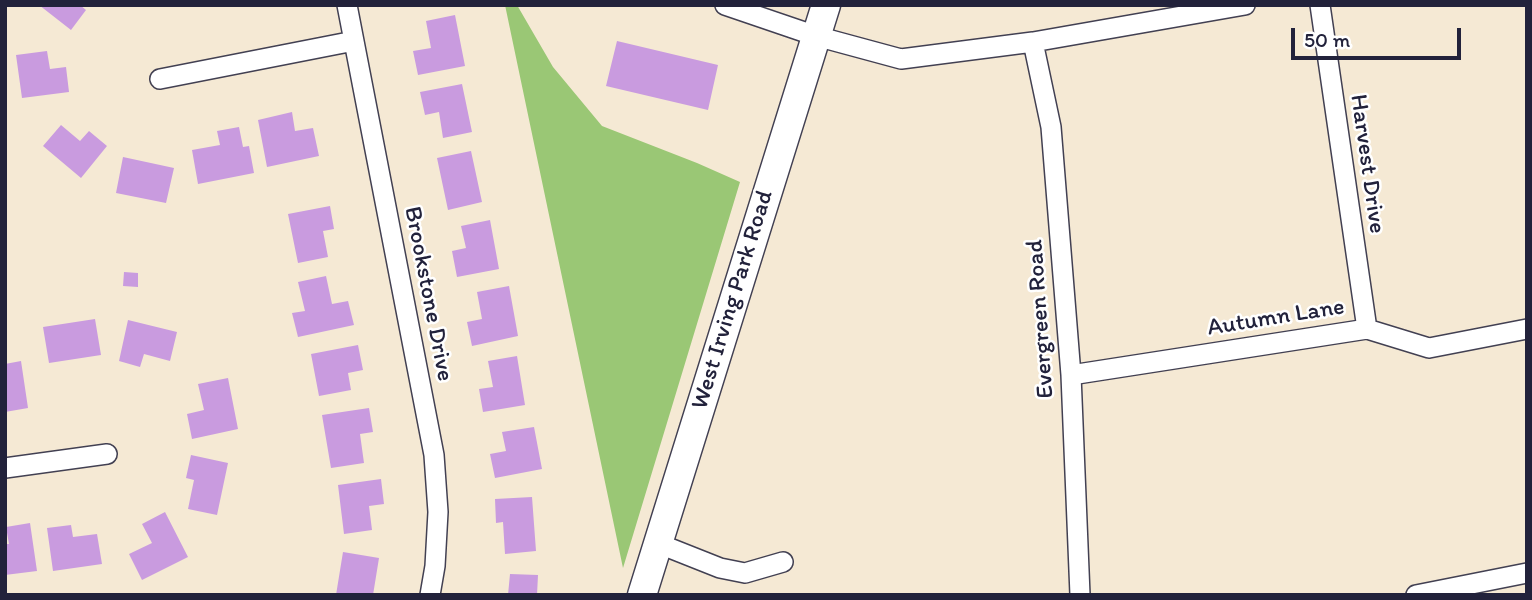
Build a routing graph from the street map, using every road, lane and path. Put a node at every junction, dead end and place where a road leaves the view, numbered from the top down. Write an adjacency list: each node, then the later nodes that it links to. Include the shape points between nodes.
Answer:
1 (347, 5): 7 (street, Brookstone Drive)
2 (725, 5): 6 (street)
3 (826, 5): 6 (main road, West Irving Park Road)
4 (1245, 5): 8 (street)
5 (1320, 5): 10 (street, Harvest Drive)
6 (816, 36): 8 (street, via 901,59); 15 (main road, West Irving Park Road)
7 (354, 41): 9 (street); 18 (street, Brookstone Drive, via 434,455 438,512)
8 (1033, 42): 12 (street, Evergreen Road, via 1051,127)
9 (160, 79)
10 (1367, 329): 11 (street, Autumn Lane, via 1429,348); 12 (street, Autumn Lane)
11 (1527, 329)
12 (1071, 375): 20 (street, Evergreen Road)
13 (107, 454): 14 (street)
14 (5, 468)
15 (657, 543): 16 (street, via 745,573); 19 (main road, West Irving Park Road)
16 (783, 562)
17 (1527, 573): 21 (street)
18 (430, 595)
19 (642, 595)
20 (1080, 595)
21 (1416, 595)

